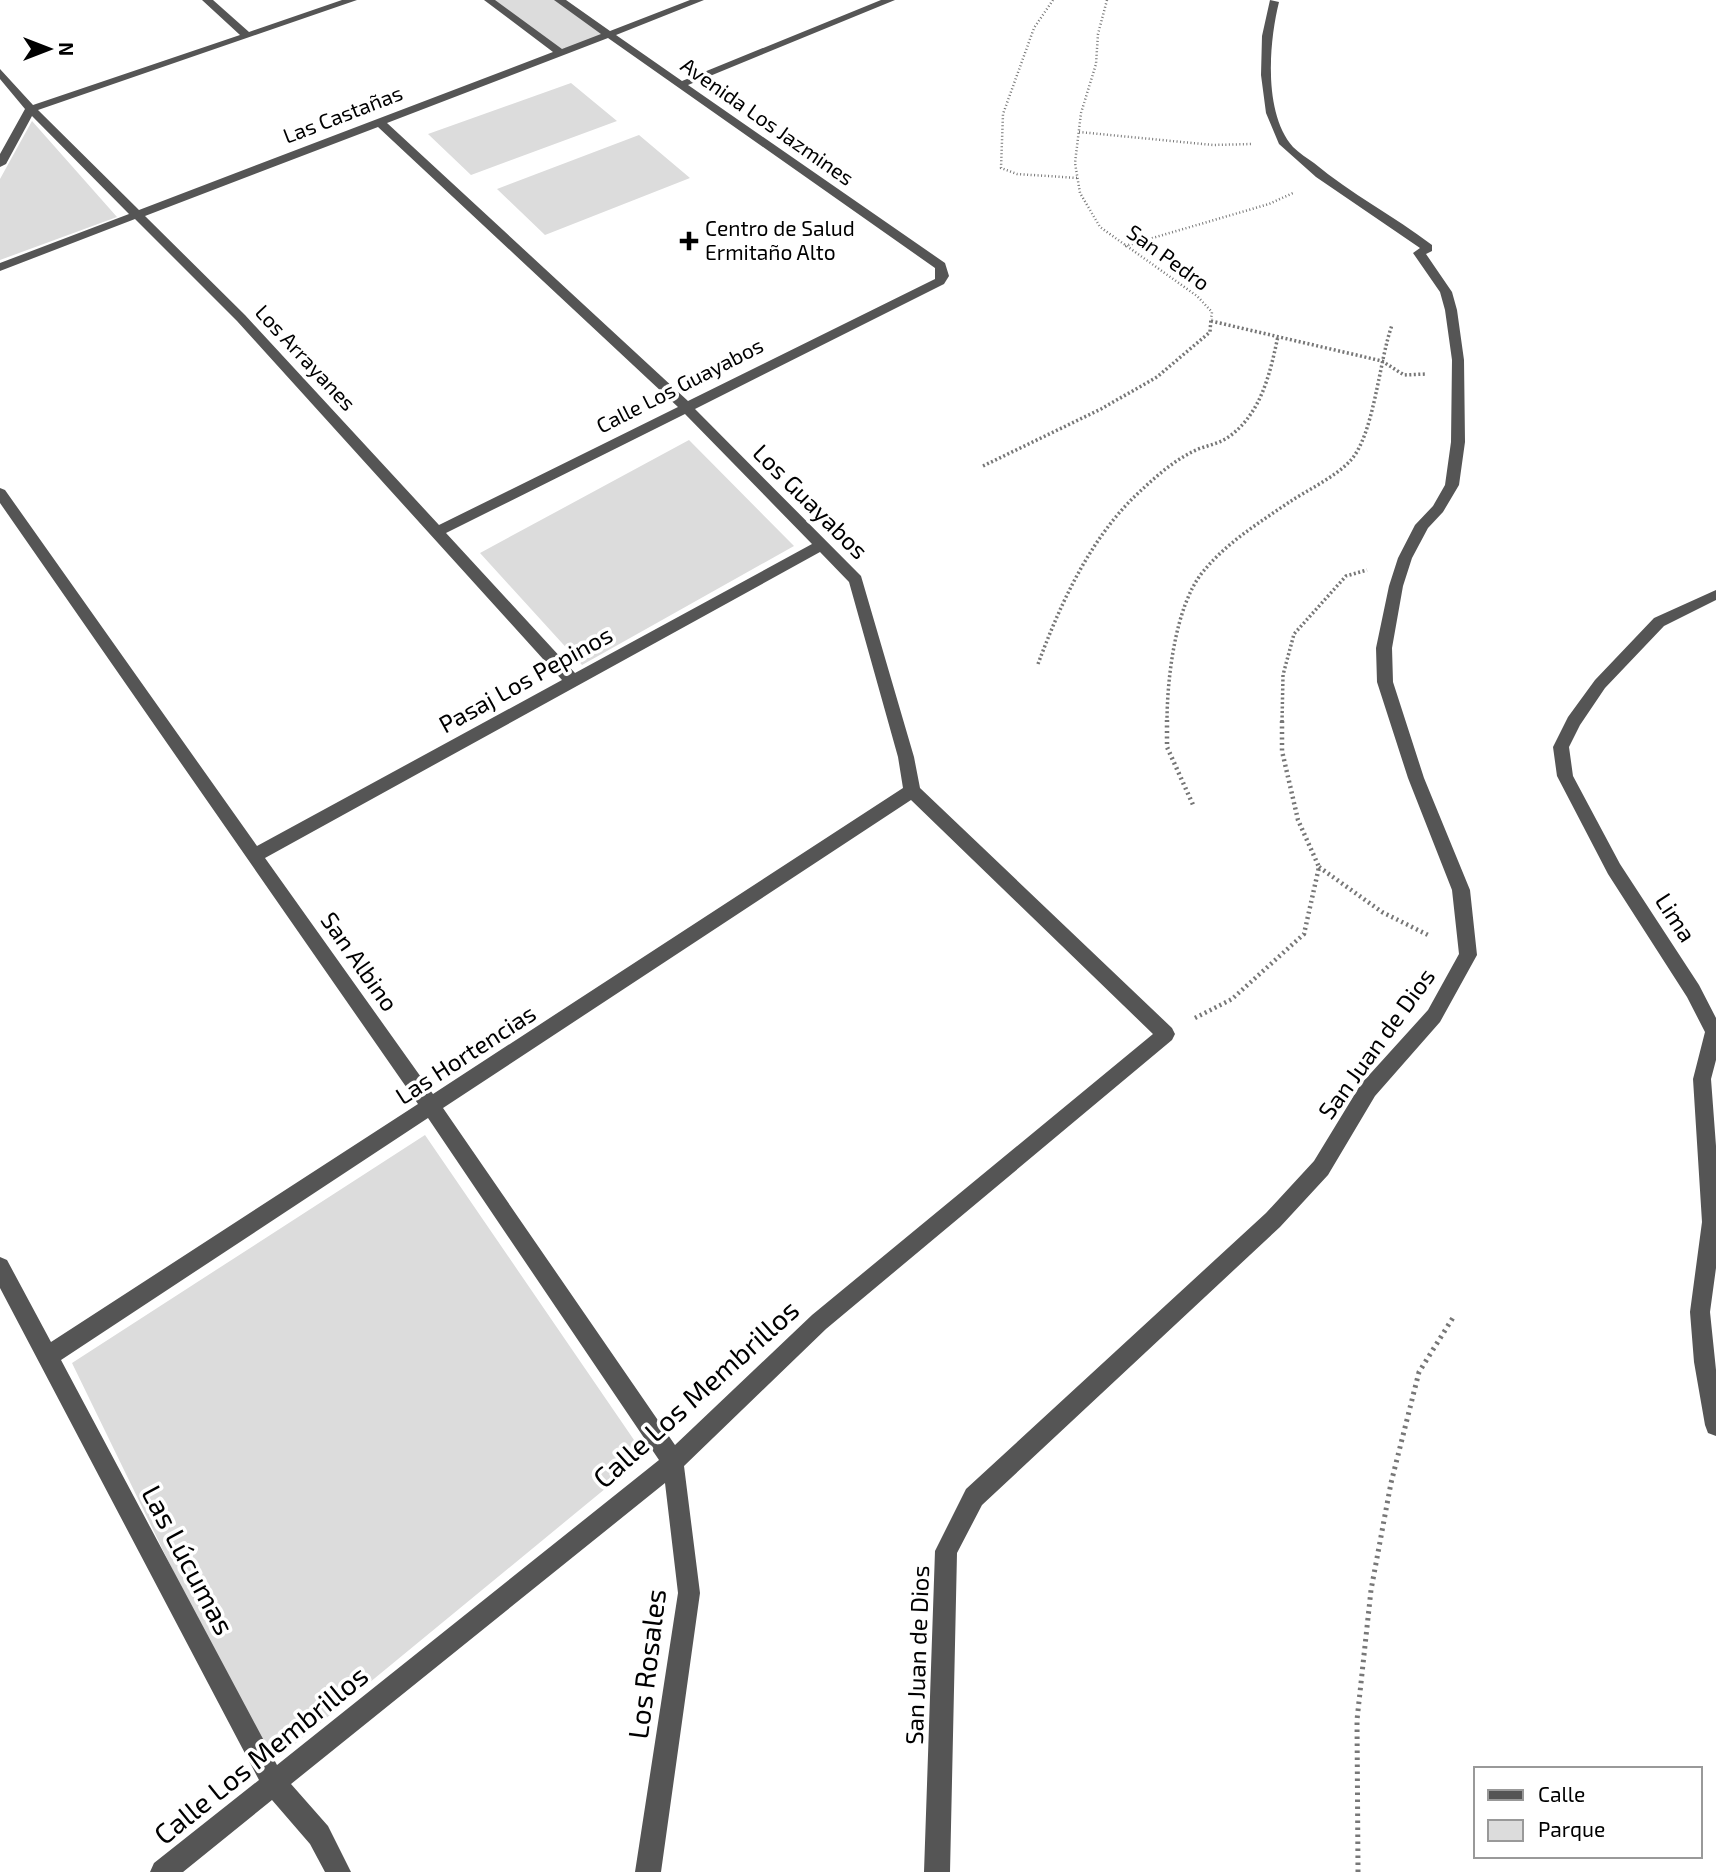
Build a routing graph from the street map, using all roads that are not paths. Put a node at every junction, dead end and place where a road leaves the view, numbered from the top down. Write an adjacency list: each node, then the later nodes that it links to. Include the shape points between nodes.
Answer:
1 (207, 0): 9 (street)
2 (352, 0): 9 (street)
3 (489, 0): 10 (street)
4 (559, 0): 8 (street, Avenida Los Jazmines)
5 (699, 0): 8 (street, Las Castañas)
6 (890, 0): 12 (street)
7 (1273, 2): 36 (street, San Juan de Dios, via 1265,60 1272,110 1285,144 1324,180 1428,248 1419,253 1446,292 1456,336 1459,429 1452,485 1422,525 1405,558 1384,648 1385,682 1416,778 1461,890 1468,955 1434,1016 1368,1090 1321,1168 1305,1186 974,1497 946,1551)
8 (607, 34): 10 (street, Las Castañas); 12 (street, Avenida Los Jazmines)
9 (247, 35): 13 (street)
10 (560, 52): 14 (street, Las Castañas)
11 (0, 72): 13 (street, Los Arrayanes)
12 (680, 85): 18 (street, Avenida Los Jazmines, via 941,266)
13 (31, 109): 15 (street); 16 (street, Los Arrayanes)
14 (379, 122): 16 (street, Las Castañas); 19 (street, Los Guayabos)
15 (0, 164)
16 (138, 215): 17 (street, Las Castañas); 21 (street, Los Arrayanes, via 241,318)
17 (0, 267)
18 (940, 281): 19 (street, Calle Los Guayabos)
19 (685, 406): 21 (street, Calle Los Guayabos); 22 (street, Los Guayabos)
20 (0, 493): 26 (street, San Albino)
21 (439, 531): 24 (street, Los Arrayanes)
22 (820, 546): 24 (street, Pasaj Los Pepinos); 25 (street, Los Guayabos, via 856,580)
23 (1714, 595): 30 (street, Lima, via 1659,622 1600,684 1561,747 1566,776 1614,869 1693,991 1714,1032 1702,1079 1712,1222 1700,1312)
24 (572, 680): 26 (street, Pasaj Los Pepinos)
25 (912, 791): 27 (street, Las Hortencias); 31 (street, Calle Los Membrillos, via 1166,1034 819,1322)
26 (255, 855): 27 (street, San Albino)
27 (431, 1107): 29 (street, Las Hortencias); 31 (street, San Albino)
28 (0, 1267): 29 (street, Las Lúcumas)
29 (46, 1357): 32 (street, Las Lúcumas)
30 (1716, 1425)
31 (673, 1462): 32 (street, Calle Los Membrillos); 35 (street, Los Rosales, via 689,1593)
32 (273, 1782): 33 (street, Calle Los Membrillos); 34 (street, Las Lúcumas, via 319,1835)
33 (163, 1872)
34 (338, 1872)
35 (648, 1872)
36 (937, 1872)

